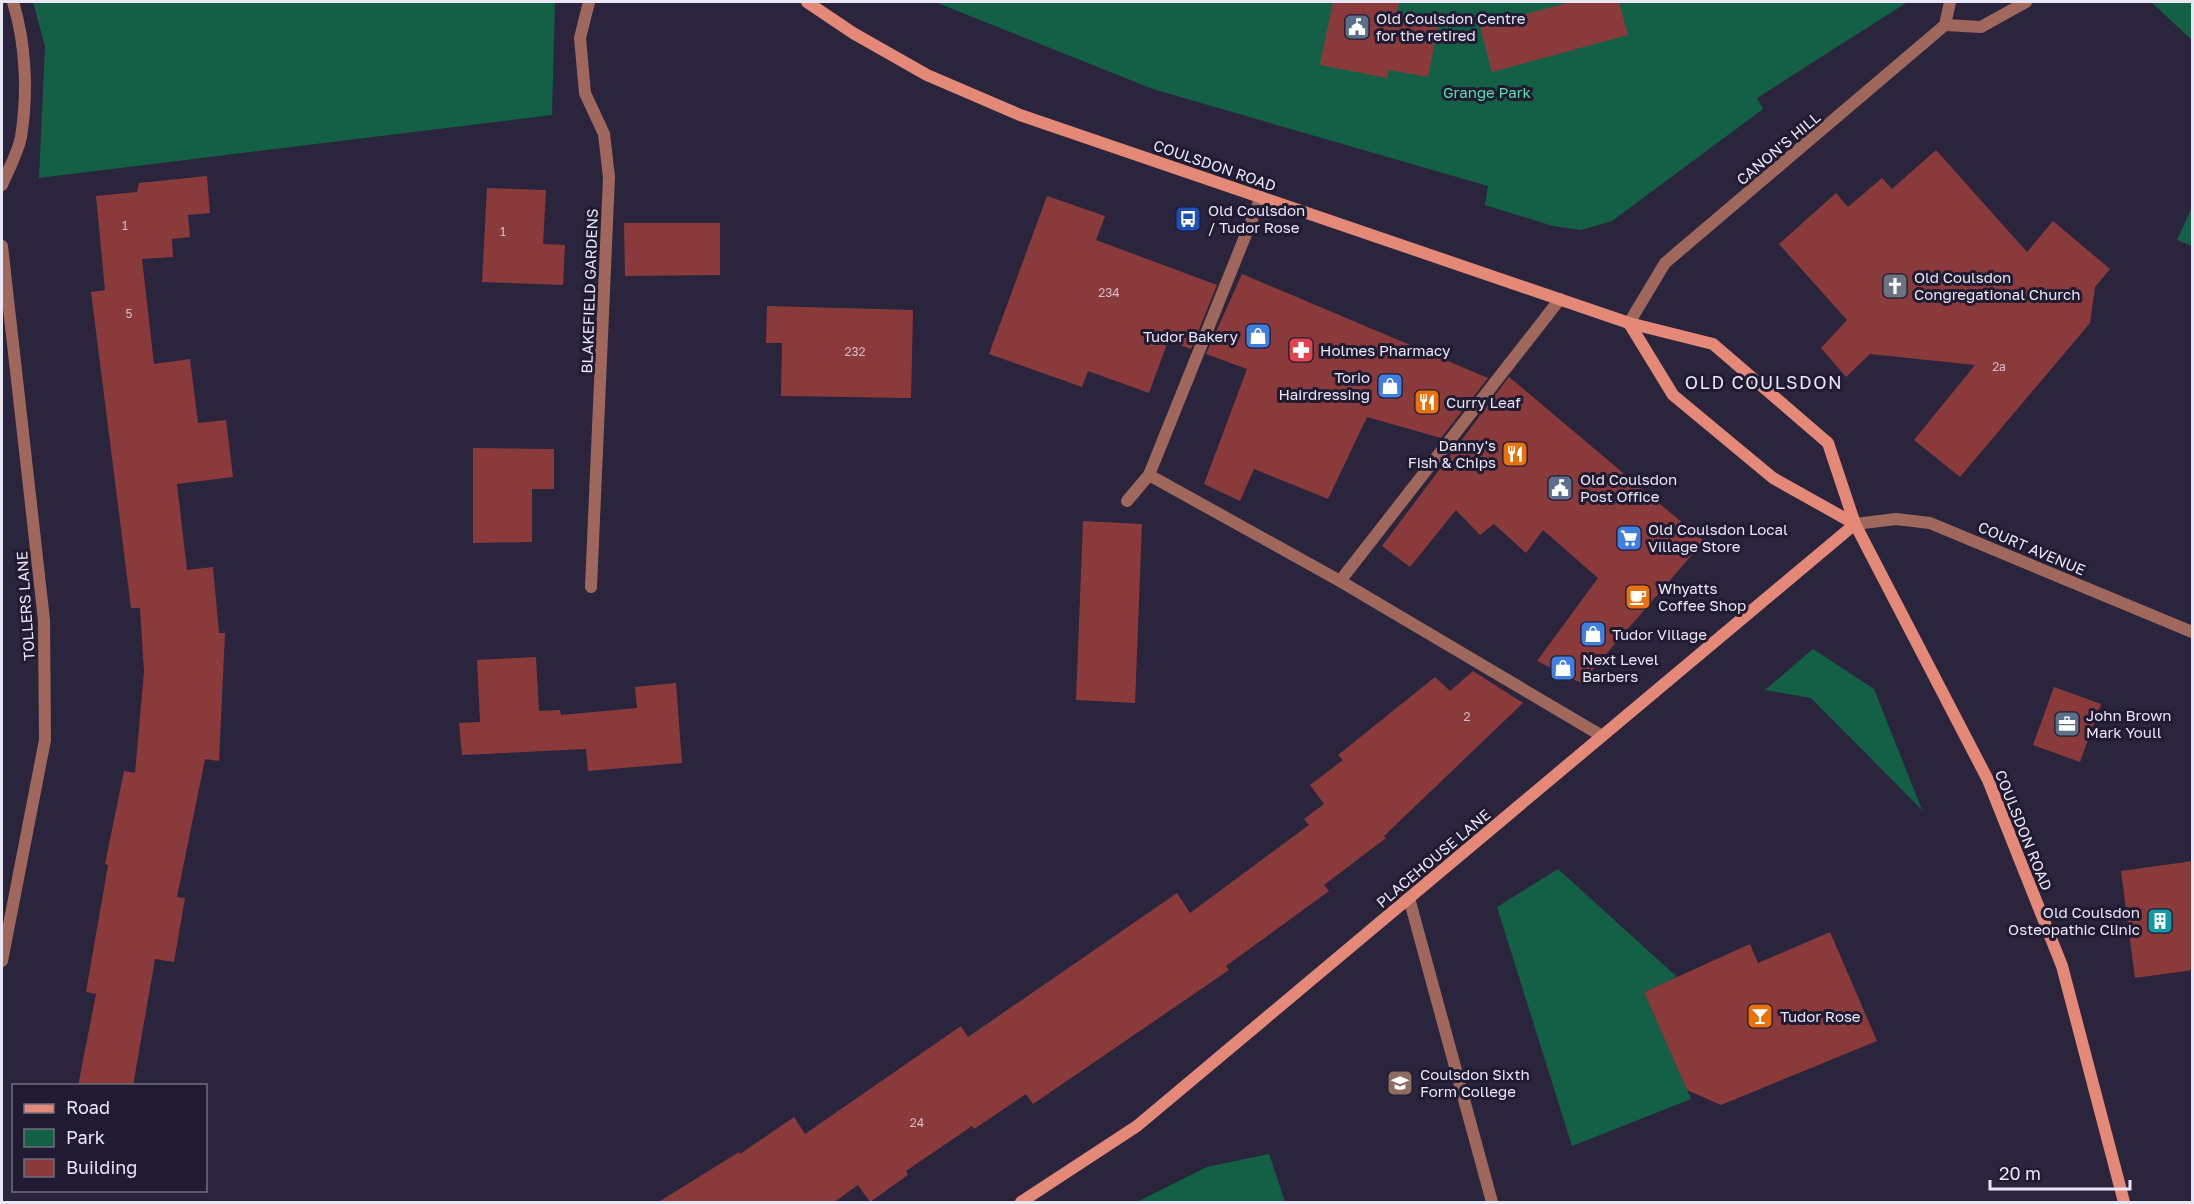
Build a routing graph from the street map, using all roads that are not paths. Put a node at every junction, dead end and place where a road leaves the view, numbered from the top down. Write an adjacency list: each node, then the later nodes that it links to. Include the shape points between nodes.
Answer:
1 (13, 2): 7 (street, via 19,20 25,83 21,139)
2 (589, 2): 16 (street, BLAKEFIELD GARDENS, via 580,38 585,93 604,134 609,177)
3 (807, 2): 8 (main road, COULSDON ROAD, via 927,75 1020,115)
4 (1950, 2): 6 (street)
5 (2026, 2): 6 (street, via 1981,27)
6 (1945, 25): 11 (street, CANON'S HILL, via 1665,263)
7 (2, 185)
8 (1261, 197): 10 (main road, COULSDON ROAD); 12 (street)
9 (2, 246): 20 (street, TOLLERS LANE, via 45,642 45,740)
10 (1560, 299): 11 (main road, COULSDON ROAD); 15 (street)
11 (1629, 323): 14 (main road, via 1673,395 1773,478); 14 (main road, COULSDON ROAD, via 1713,344 1828,443)
12 (1149, 475): 13 (street); 15 (street)
13 (1127, 501)
14 (1855, 524): 17 (street, COURT AVENUE, via 1896,519 1930,523); 18 (main road, PLACEHOUSE LANE); 23 (main road, COULSDON ROAD, via 1988,780 2062,966)
15 (1340, 581): 18 (street)
16 (591, 587)
17 (2193, 632)
18 (1602, 736): 19 (main road, PLACEHOUSE LANE)
19 (1409, 898): 21 (main road, PLACEHOUSE LANE, via 1137,1126); 22 (street)
20 (2, 961)
21 (1021, 1203)
22 (1492, 1203)
23 (2124, 1203)

